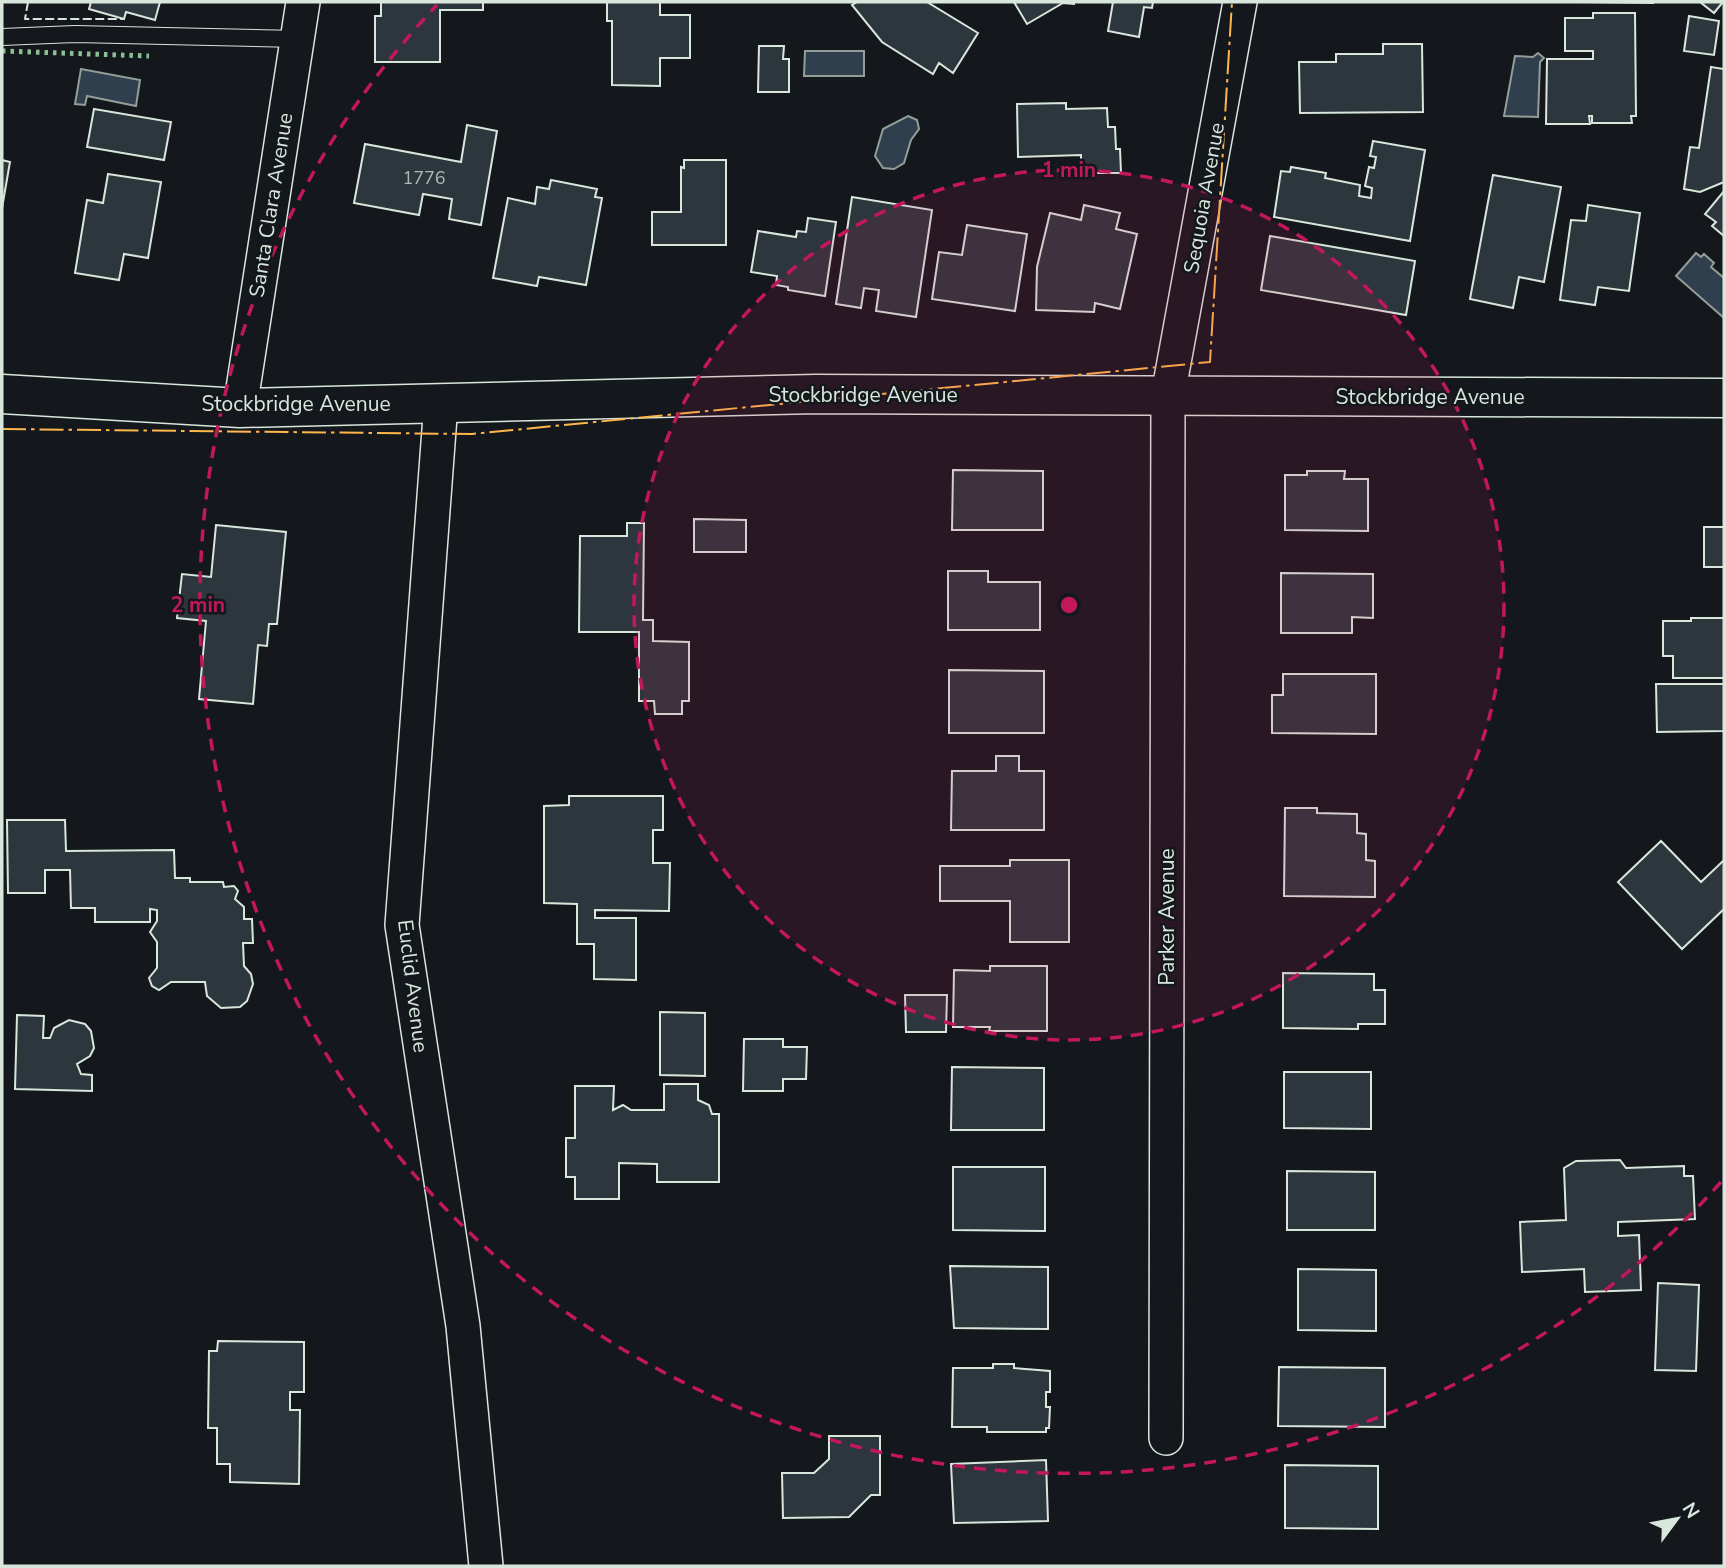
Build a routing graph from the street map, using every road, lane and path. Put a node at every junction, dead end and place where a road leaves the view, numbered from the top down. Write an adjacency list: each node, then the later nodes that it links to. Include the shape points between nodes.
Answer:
1 (303, 2): 4 (street, Santa Clara Avenue)
2 (1240, 2): 6 (street, Sequoia Avenue)
3 (2, 37): 4 (lane)
4 (297, 39): 9 (street, Santa Clara Avenue)
5 (2, 394): 9 (street, Stockbridge Avenue)
6 (1168, 395): 7 (street, Stockbridge Avenue); 8 (street, Stockbridge Avenue, via 816,394); 10 (street, Parker Avenue)
7 (1724, 398)
8 (441, 403): 9 (street, Stockbridge Avenue); 11 (street, Euclid Avenue, via 402,925 463,1326)
9 (240, 408)
10 (1166, 1438)
11 (485, 1566)

